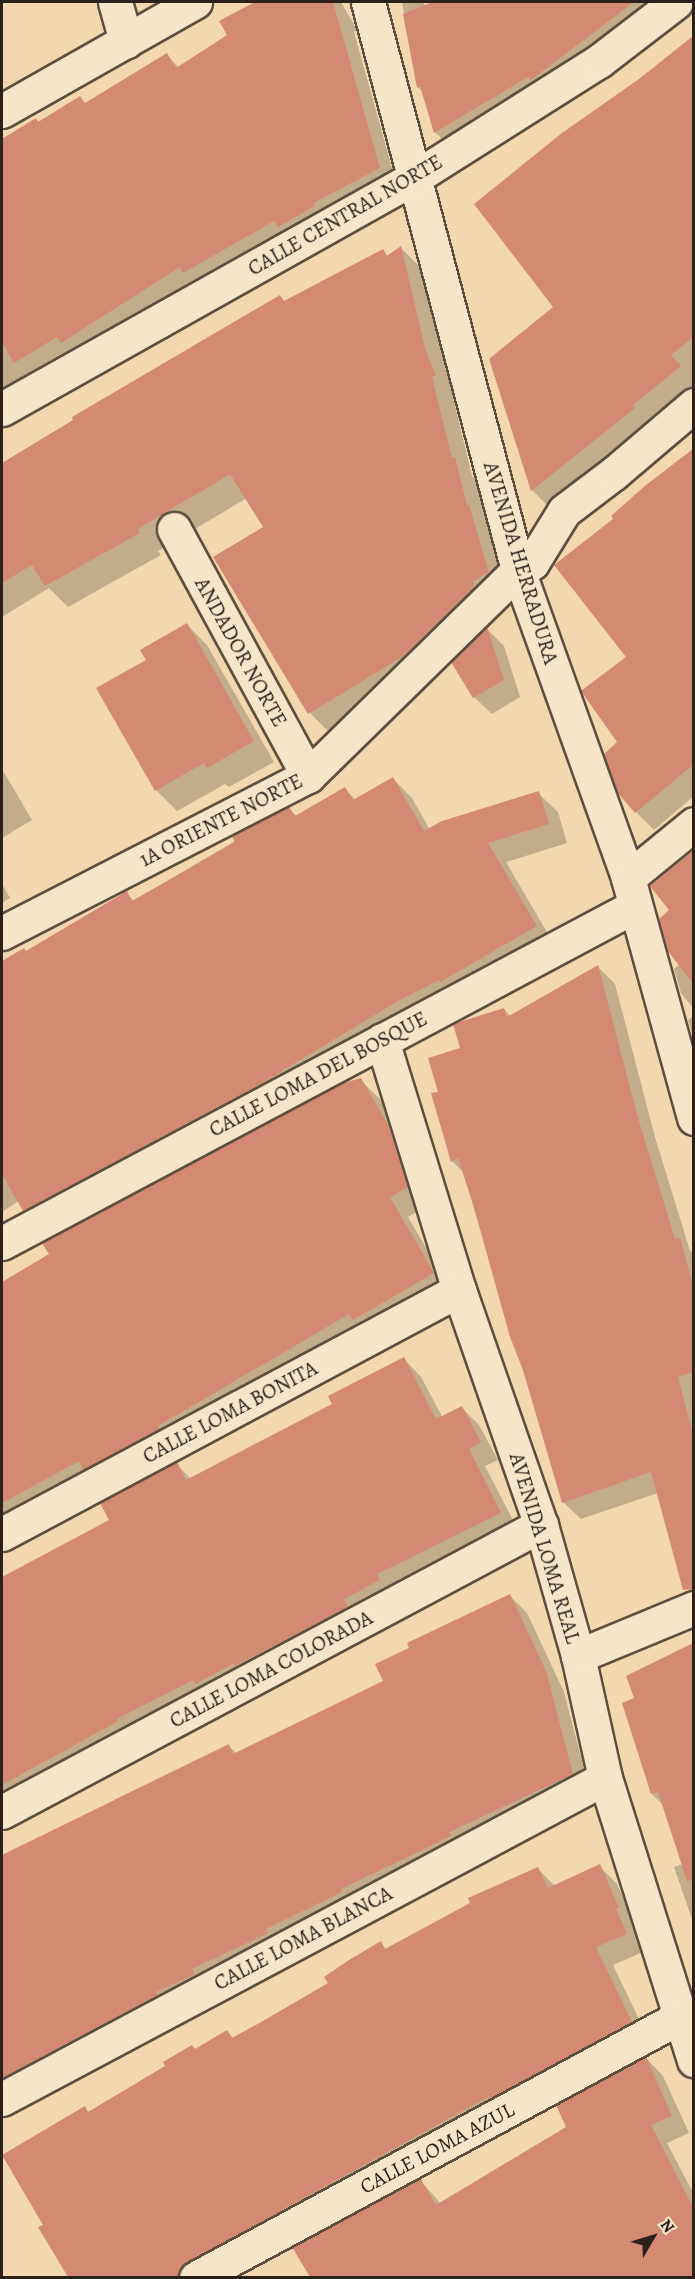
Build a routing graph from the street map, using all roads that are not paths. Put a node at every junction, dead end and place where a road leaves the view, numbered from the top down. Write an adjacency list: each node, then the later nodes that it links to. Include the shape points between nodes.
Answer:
1 (115, 2): 5 (street)
2 (195, 2): 5 (street)
3 (368, 2): 7 (street, AVENIDA HERRADURA)
4 (676, 2): 7 (street, CALLE CENTRAL NORTE, via 599,62)
5 (126, 41): 6 (street)
6 (2, 111)
7 (414, 178): 9 (street, CALLE CENTRAL NORTE); 11 (street, AVENIDA HERRADURA)
8 (693, 405): 11 (street, 1A ORIENTE NORTE, via 564,512 531,563)
9 (2, 409)
10 (174, 529): 12 (street, ANDADOR NORTE)
11 (518, 570): 12 (street, 1A ORIENTE NORTE); 14 (street, AVENIDA HERRADURA)
12 (308, 776): 15 (street, 1A ORIENTE NORTE)
13 (693, 824): 14 (street, CALLE LOMA DEL BOSQUE)
14 (632, 892): 16 (street, CALLE LOMA DEL BOSQUE); 17 (street, AVENIDA HERRADURA)
15 (2, 933)
16 (382, 1040): 18 (street, CALLE LOMA DEL BOSQUE); 19 (street, AVENIDA LOMA REAL)
17 (693, 1118)
18 (2, 1243)
19 (459, 1290): 20 (street, AVENIDA LOMA REAL); 21 (street, CALLE LOMA BONITA)
20 (541, 1525): 23 (street, AVENIDA LOMA REAL); 25 (street, CALLE LOMA COLORADA)
21 (2, 1534)
22 (693, 1608): 23 (street)
23 (578, 1656): 24 (street, AVENIDA LOMA REAL)
24 (605, 1778): 26 (street, AVENIDA LOMA REAL); 28 (street, CALLE LOMA BLANCA)
25 (2, 1812)
26 (678, 2018): 27 (street, AVENIDA LOMA REAL); 29 (street, CALLE LOMA AZUL)
27 (693, 2060)
28 (2, 2099)
29 (196, 2277)

